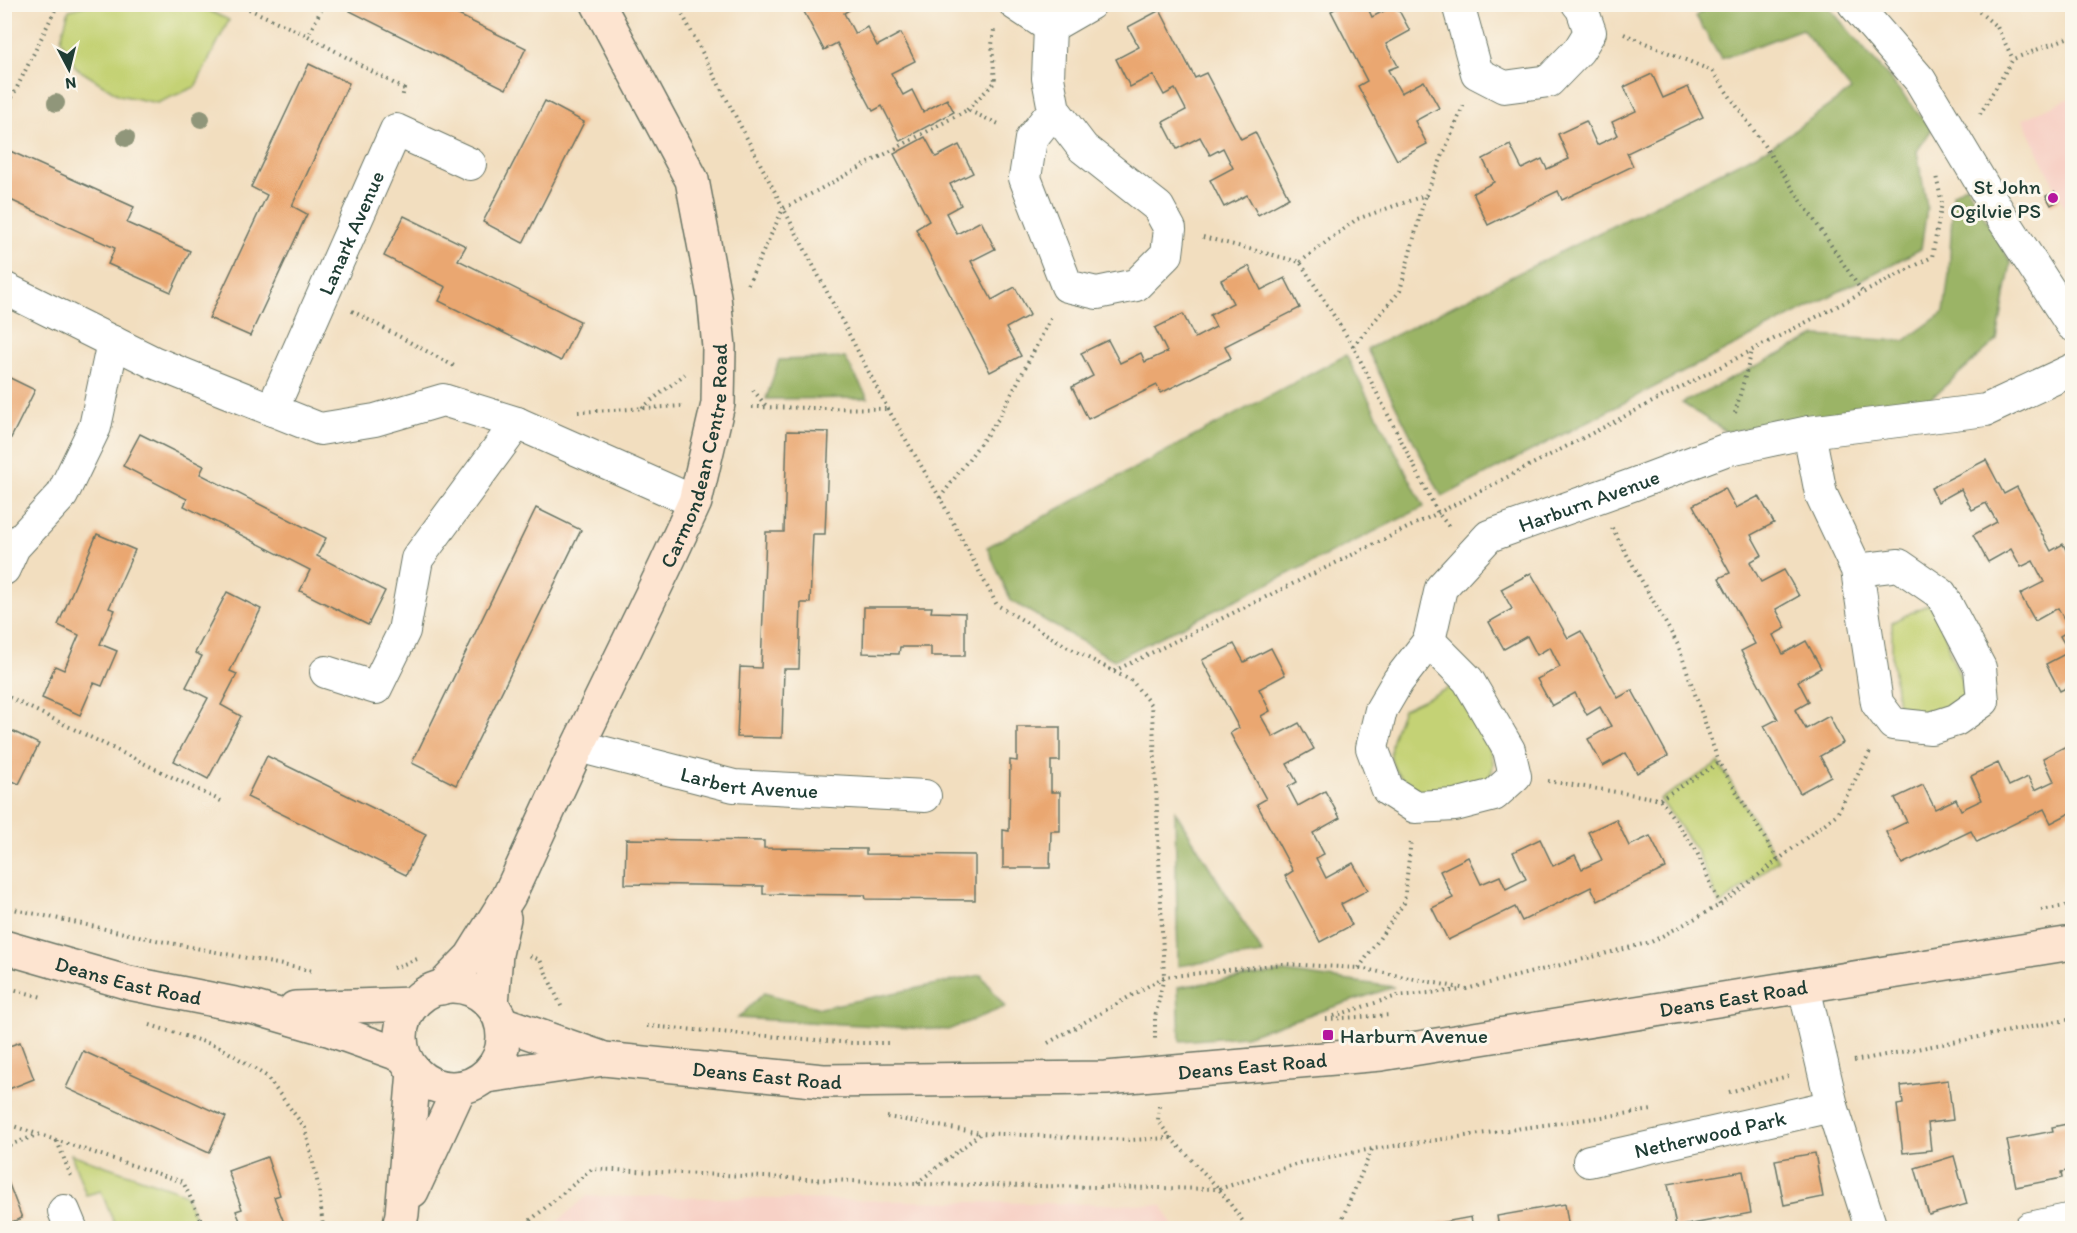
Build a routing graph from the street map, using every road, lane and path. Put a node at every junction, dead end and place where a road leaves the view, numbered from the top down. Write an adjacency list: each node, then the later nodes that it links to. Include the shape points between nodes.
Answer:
1 (23, 4): 11 (path)
2 (57, 4): 21 (path)
3 (238, 4): 15 (path)
4 (324, 4): 15 (path)
5 (598, 4): 38 (street, Carmondean Centre Road, via 692,180 714,296)
6 (676, 4): 27 (path)
7 (1090, 4): 14 (street)
8 (1458, 4): 18 (street)
9 (1854, 4): 23 (street, via 1920,80)
10 (1970, 4): 17 (path, via 1997,27)
11 (5, 8)
12 (1005, 15): 14 (street); 19 (path, via 992,45 995,82)
13 (1584, 18): 18 (street, via 1578,50 1549,81 1504,87); 32 (path, via 1712,71)
14 (1050, 27): 20 (street, via 1048,78)
15 (308, 36): 22 (path, via 404,90)
16 (2073, 36): 17 (path)
17 (2013, 59): 23 (path, via 1976,120)
18 (1477, 73): 26 (path)
19 (967, 110): 24 (path); 27 (path)
20 (1054, 110): 24 (street); 28 (street, via 1083,148 1158,207)
21 (4, 114)
22 (396, 130): 25 (street); 34 (street, Lanark Avenue)
23 (1953, 135): 32 (path, via 1930,151 1942,203 1932,257); 35 (street)
24 (1032, 139): 30 (street, via 1025,178)
25 (470, 164)
26 (1426, 195): 29 (path, via 1357,219); 37 (path, via 1400,291)
27 (783, 209): 33 (path); 44 (path)
28 (1170, 229): 29 (path); 30 (street, via 1167,254 1136,285 1097,293)
29 (1300, 262): 37 (path)
30 (1067, 286): 50 (path, via 999,418)
31 (4, 288): 36 (street)
32 (1863, 293): 39 (path)
33 (744, 294)
34 (322, 295): 40 (path); 45 (street, Lanark Avenue)
35 (2073, 325)
36 (113, 342): 45 (street); 54 (street, via 95,427 62,495 14,547)
37 (1353, 346): 53 (path)
38 (719, 347): 42 (street, Carmondean Centre Road); 43 (path)
39 (1752, 350): 49 (path); 53 (path)
40 (459, 369)
41 (2073, 370): 48 (street, Harburn Avenue, via 1986,410)
42 (718, 404): 43 (path); 44 (path); 52 (street, Carmondean Centre Road)
43 (642, 408): 46 (path)
44 (888, 409): 50 (path)
45 (272, 410): 47 (street, via 320,429 375,420 443,400)
46 (576, 412)
47 (517, 423): 52 (street); 58 (street, via 417,559 404,631 376,688)
48 (1809, 432): 49 (street, Harburn Avenue); 55 (street, via 1821,494)
49 (1725, 450): 51 (street, Harburn Avenue)
50 (940, 498): 57 (path, via 997,606)
51 (1595, 499): 56 (street, Harburn Avenue, via 1489,536 1441,588); 62 (path, via 1678,645)
52 (695, 502): 61 (street, Carmondean Centre Road)
53 (1438, 513): 57 (path)
54 (4, 568)
55 (1857, 570): 60 (street, via 1876,703); 60 (street, via 1899,565 1941,594 1980,668 1983,701 1956,720 1931,728)
56 (1429, 641): 63 (street, via 1468,680 1509,750); 67 (street, Harburn Avenue, via 1381,710 1372,748 1388,790)
57 (1114, 671): 79 (path, via 1132,681 1150,705)
58 (326, 672)
59 (4, 695): 66 (path)
60 (1893, 724): 68 (path, via 1868,753 1837,814)
61 (578, 746): 64 (street, Larbert Avenue, via 734,786); 69 (street, Carmondean Centre Road)
62 (1719, 763): 65 (path); 68 (path)
63 (1515, 776): 65 (path); 67 (street, via 1494,795 1455,805)
64 (925, 796)
65 (1660, 799): 70 (path, via 1696,850)
66 (225, 803)
67 (1415, 807): 76 (path, via 1404,903)
68 (1778, 860): 70 (path)
69 (508, 896): 72 (street, Carmondean Centre Road); 83 (street, Carmondean Centre Road, via 471,957)
70 (1720, 905): 82 (path, via 1651,942)
71 (4, 907): 77 (path)
72 (499, 943): 86 (path, via 540,960); 87 (street, Carmondean Centre Road)
73 (2073, 943): 81 (street, Deans East Road)
74 (4, 947): 85 (street, Deans East Road, via 129,983)
75 (426, 956): 78 (path)
76 (1359, 968): 79 (path, via 1283,964); 82 (path)
77 (314, 971)
78 (382, 972)
79 (1164, 977): 92 (path); 93 (path, via 1155,1017)
80 (4, 987): 84 (path)
81 (1804, 987): 95 (street, Deans East Road, via 1381,1054); 97 (street)
82 (1466, 989): 95 (path, via 1397,996 1326,1019)
83 (427, 996): 85 (street, Deans East Road, via 335,1008); 87 (street, via 455,986 468,989 481,995); 96 (street, via 404,1019 401,1037)
84 (49, 999)
85 (255, 1008): 96 (street, Deans East Road, via 331,1030)
86 (564, 1012)
87 (497, 1013): 94 (street, Deans East Road); 98 (street, via 504,1042 499,1060)
88 (2073, 1019): 97 (path)
89 (150, 1024): 114 (path, via 220,1047 266,1076 305,1128)
90 (636, 1025): 91 (path, via 853,1043)
91 (898, 1043)
92 (1045, 1045)
93 (1154, 1045)
94 (604, 1059): 95 (street, Deans East Road, via 823,1081 1106,1078); 98 (street, Deans East Road)
95 (1305, 1061)
96 (409, 1064): 98 (street, via 426,1082 442,1088); 112 (street)
97 (1823, 1067): 99 (path); 101 (street)
98 (473, 1082): 112 (street)
99 (1720, 1094)
100 (1159, 1105): 105 (path, via 1158,1121)
101 (1832, 1106): 108 (street, Netherwood Park); 118 (street)
102 (1662, 1108): 107 (path)
103 (4, 1123): 104 (path)
104 (39, 1134): 106 (path); 113 (path, via 183,1182)
105 (1171, 1138): 109 (path, via 1131,1140 981,1133); 110 (path)
106 (4, 1147)
107 (1372, 1149): 110 (path, via 1302,1162); 117 (path)
108 (1589, 1161)
109 (916, 1184): 110 (path); 115 (path, via 592,1169)
110 (1219, 1189): 116 (path)
111 (2073, 1219): 119 (street)
112 (400, 1221)
113 (205, 1228)
114 (323, 1228)
115 (521, 1228)
116 (1248, 1228)
117 (1338, 1228)
118 (1870, 1228)
119 (2030, 1228)

